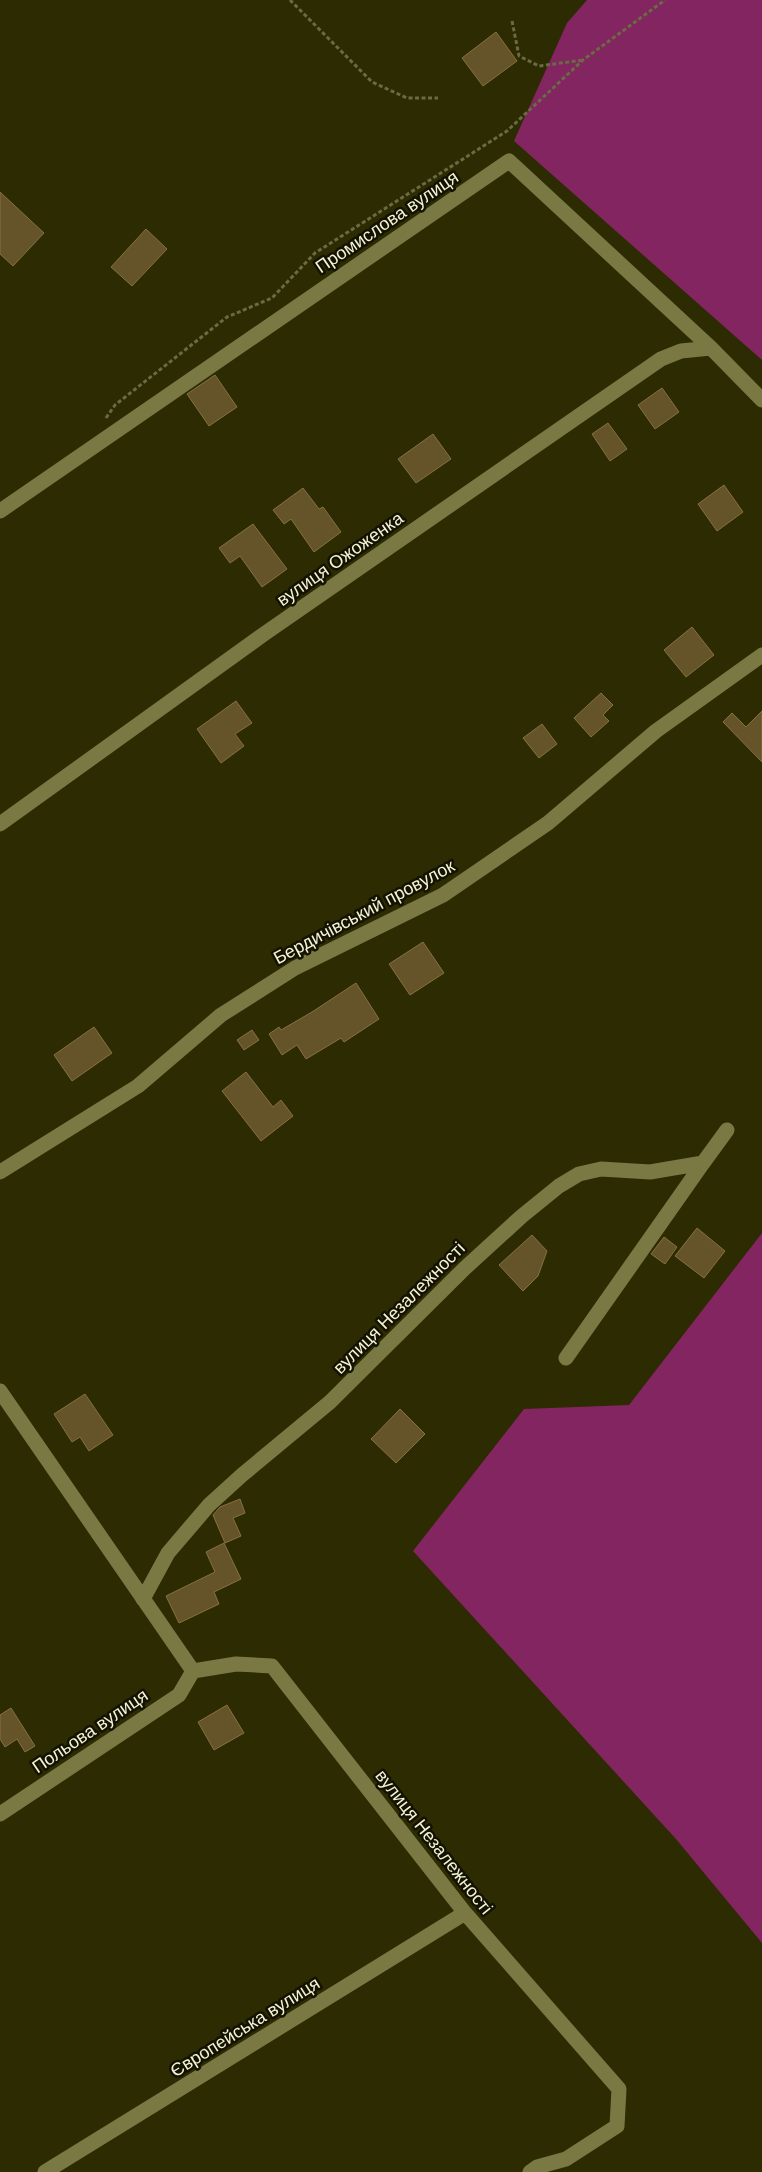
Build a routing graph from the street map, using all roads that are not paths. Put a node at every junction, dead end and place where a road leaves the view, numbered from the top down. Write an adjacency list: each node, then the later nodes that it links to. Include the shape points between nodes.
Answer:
1 (711, 348): 2 (street, Промислова вулиця); 3 (street, Промислова вулиця, via 509,162); 5 (street, вулиця Ожоженка, via 681,351 661,359 264,634)
2 (762, 400)
3 (0, 511)
4 (762, 655): 8 (street, Бердичівський провулок, via 656,731 548,823 443,895 295,968 221,1015 138,1086)
5 (0, 824)
6 (727, 1130): 7 (street)
7 (703, 1163): 9 (street); 11 (street, вулиця Незалежності, via 650,1172 601,1169 580,1174 559,1186 465,1268 330,1402 209,1505 168,1553)
8 (0, 1172)
9 (566, 1358)
10 (0, 1391): 11 (street)
11 (142, 1599): 12 (street)
12 (193, 1671): 13 (street, Польова вулиця, via 179,1695); 14 (street, вулиця Незалежності, via 236,1664 272,1666)
13 (0, 1814)
14 (466, 1913): 15 (street, вулиця Незалежності, via 619,2088 617,2126); 16 (street, Європейська вулиця)
15 (570, 2166): 17 (street, via 537,2167)
16 (45, 2172)
17 (530, 2172)

